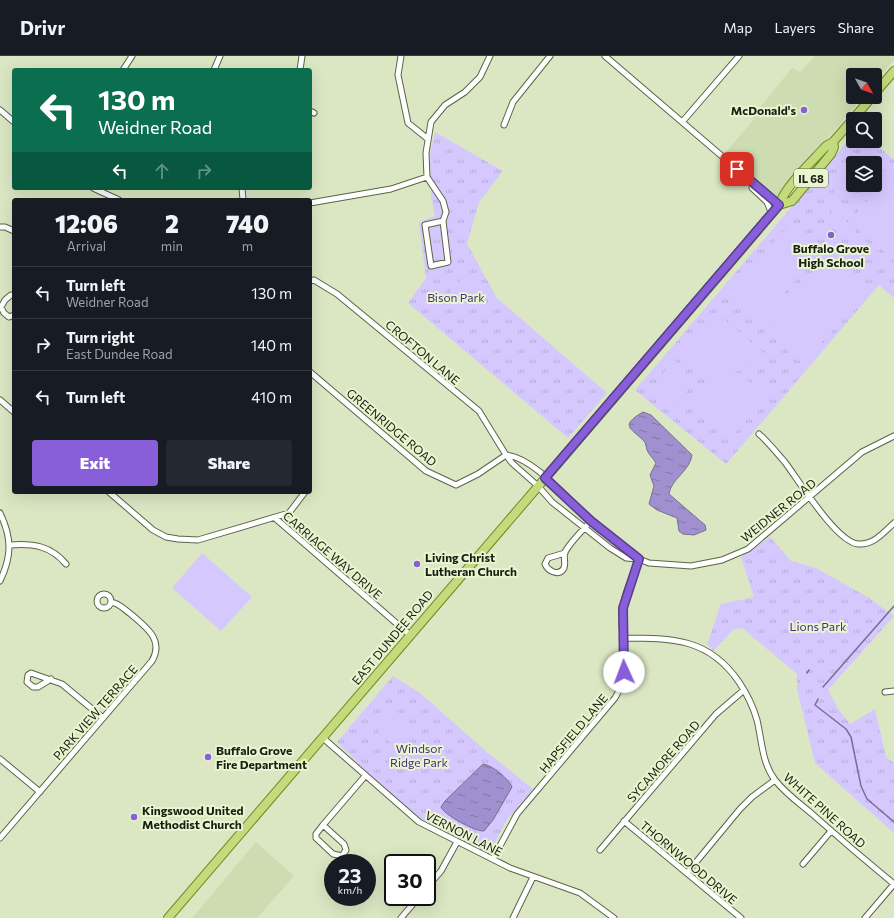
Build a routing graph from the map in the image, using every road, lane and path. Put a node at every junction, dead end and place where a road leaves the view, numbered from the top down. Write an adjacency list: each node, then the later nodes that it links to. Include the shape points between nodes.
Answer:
1 (132, 56): 9 (street)
2 (220, 56): 10 (street)
3 (302, 56): 11 (street)
4 (401, 56): 21 (street, via 398,75 408,123)
5 (490, 56): 21 (street, via 480,76 465,92 445,105 431,122)
6 (550, 56): 19 (street, via 513,102)
7 (605, 56): 18 (street)
8 (739, 56): 18 (street)
9 (124, 68)
10 (215, 68)
11 (300, 68)
12 (894, 71): 13 (main road)
13 (882, 85)
14 (866, 104): 16 (main road, EAST DUNDEE ROAD / IL 68)
15 (0, 110): 17 (street)
16 (859, 112)
17 (12, 120)
18 (683, 121): 23 (street)
19 (504, 125)
20 (846, 127): 27 (main road, EAST DUNDEE ROAD / IL 68, via 815,158 784,195)
21 (428, 139): 22 (street)
22 (428, 177): 26 (street, via 391,189); 29 (street, via 443,202 446,212)
23 (752, 183): 27 (street); 28 (street, via 752,188 767,202)
24 (97, 190): 25 (street)
25 (115, 198)
26 (312, 203)
27 (779, 205): 28 (main road, EAST DUNDEE ROAD / IL 68)
28 (772, 214): 41 (main road, EAST DUNDEE ROAD / IL 68)
29 (442, 221): 29 (street, via 448,262 431,266 425,225)
30 (0, 227): 31 (street, via 5,226)
31 (12, 230)
32 (312, 280): 40 (street, CROFTON LANE, via 337,294 479,411)
33 (12, 295): 34 (street, via 1,306 4,313 9,317)
34 (12, 316)
35 (312, 374): 40 (street, GREENRIDGE ROAD, via 426,471 456,486)
36 (0, 400): 37 (street)
37 (12, 409)
38 (759, 434): 45 (street, via 785,462)
39 (894, 436): 45 (street, WEIDNER ROAD, via 862,452)
40 (506, 455): 41 (street, via 516,456 533,466); 42 (street, CROFTON LANE, via 512,464)
41 (545, 478): 42 (main road, EAST DUNDEE ROAD / IL 68); 48 (street, WEIDNER ROAD)
42 (538, 486): 50 (street, WEIDNER ROAD); 57 (main road, EAST DUNDEE ROAD / IL 68)
43 (111, 494): 47 (street, CARRIAGE WAY DRIVE, via 153,530 166,537 178,539 199,540)
44 (303, 494): 47 (street, via 289,513)
45 (809, 498): 49 (street, via 844,536 858,544 872,542); 53 (street, WEIDNER ROAD, via 751,546 722,560 678,566 649,563)
46 (0, 513): 51 (street, via 8,529)
47 (275, 518): 57 (street, CARRIAGE WAY DRIVE)
48 (591, 521): 50 (street); 53 (street, WEIDNER ROAD)
49 (894, 523)
50 (584, 529): 52 (street); 53 (street, WEIDNER ROAD, via 626,558)
51 (10, 544): 54 (street, via 42,546 53,551); 55 (street, via 5,571)
52 (565, 553): 52 (street, via 548,558 546,567 556,573 560,572 564,568)
53 (639, 559): 58 (street, HAPSFIELD LANE, via 623,608)
54 (66, 564)
55 (0, 581)
56 (111, 602): 63 (street, PARK VIEW TERRACE, via 120,605 148,629 155,641 156,655)
57 (410, 635): 64 (main road, EAST DUNDEE ROAD / IL 68)
58 (624, 638): 60 (street, WHITE PINE ROAD, via 650,638 701,647 724,663); 75 (street, HAPSFIELD LANE, via 621,689 517,814)
59 (51, 679): 63 (street, via 62,684)
60 (744, 690): 67 (street, WHITE PINE ROAD, via 754,710 765,760); 69 (street, SYCAMORE ROAD, via 716,714)
61 (894, 691): 62 (street)
62 (885, 692)
63 (103, 718): 68 (street, PARK VIEW TERRACE)
64 (323, 738): 66 (street, VERNON LANE); 82 (main road, EAST DUNDEE ROAD / IL 68)
65 (0, 758): 68 (street)
66 (365, 776): 70 (street); 73 (street, VERNON LANE, via 419,822)
67 (775, 780): 71 (street, WHITE PINE ROAD); 77 (street, via 740,809)
68 (40, 792): 72 (street, PARK VIEW TERRACE)
69 (624, 821): 74 (street, SYCAMORE ROAD); 77 (street, THORNWOOD DRIVE)
70 (323, 825): 70 (street, via 316,838 332,854 342,856 346,850 344,844)
71 (831, 831): 76 (street); 80 (street, WHITE PINE ROAD)
72 (0, 838)
73 (457, 842): 75 (street, VERNON LANE); 78 (street)
74 (600, 850)
75 (493, 859): 79 (street, VERNON LANE)
76 (803, 864)
77 (687, 873): 86 (street, THORNWOOD DRIVE)
78 (436, 877)
79 (533, 877): 84 (street); 85 (street, VERNON LANE, via 580,893)
80 (894, 884): 87 (street)
81 (411, 906): 83 (street)
82 (168, 918)
83 (401, 918)
84 (513, 918)
85 (614, 918)
86 (741, 918)
87 (865, 918)

